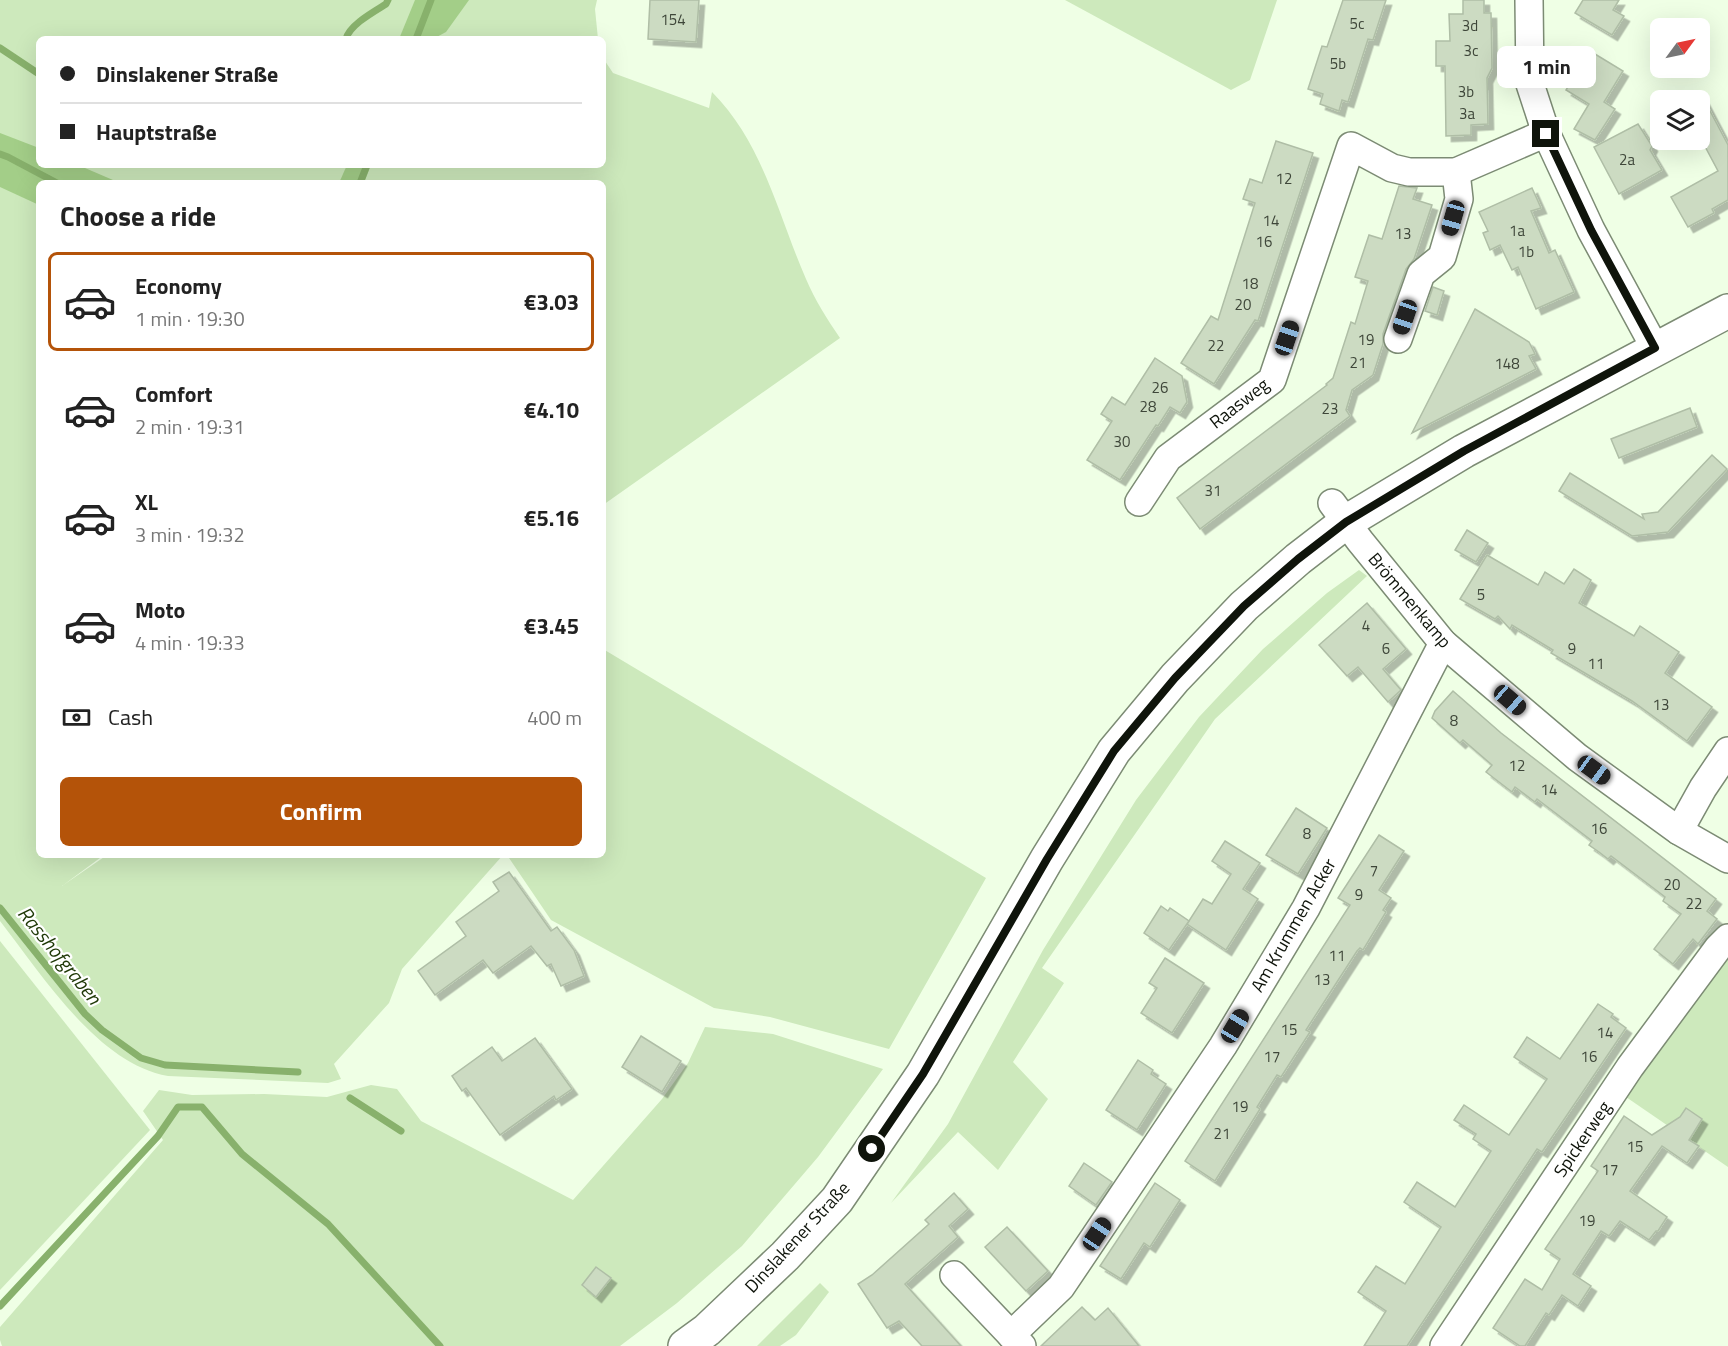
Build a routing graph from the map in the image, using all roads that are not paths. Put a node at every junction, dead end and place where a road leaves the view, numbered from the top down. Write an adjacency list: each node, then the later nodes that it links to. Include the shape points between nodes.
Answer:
1 (1529, 0): 2 (street, via 1530,84)
2 (1546, 134): 3 (street); 6 (street, via 1591,230)
3 (1456, 172): 5 (street, via 1459,199 1442,257 1420,274); 7 (street, Raasweg, via 1392,168 1351,146 1272,380 1168,458)
4 (1728, 310): 6 (main road, Dinslakener Straße)
5 (1398, 339)
6 (1655, 348): 8 (main road, Dinslakener Straße, via 1464,451)
7 (1139, 502)
8 (1339, 512): 9 (street, Brömmenkamp); 16 (main road, Dinslakener Straße, via 1298,559 1244,606 1175,678 1114,751 923,1074 837,1200 785,1256)
9 (1443, 642): 11 (street, Brömmenkamp, via 1577,757); 15 (street, Am Krummen Acker, via 1306,908 1223,1046 1061,1287)
10 (1728, 751): 11 (street)
11 (1680, 831): 12 (street, Brömmenkamp)
12 (1728, 858)
13 (1728, 938): 17 (street, Spickerweg, via 1630,1067)
14 (954, 1275): 15 (street, Am Krummen Acker)
15 (1016, 1340)
16 (685, 1346)
17 (1444, 1346)

